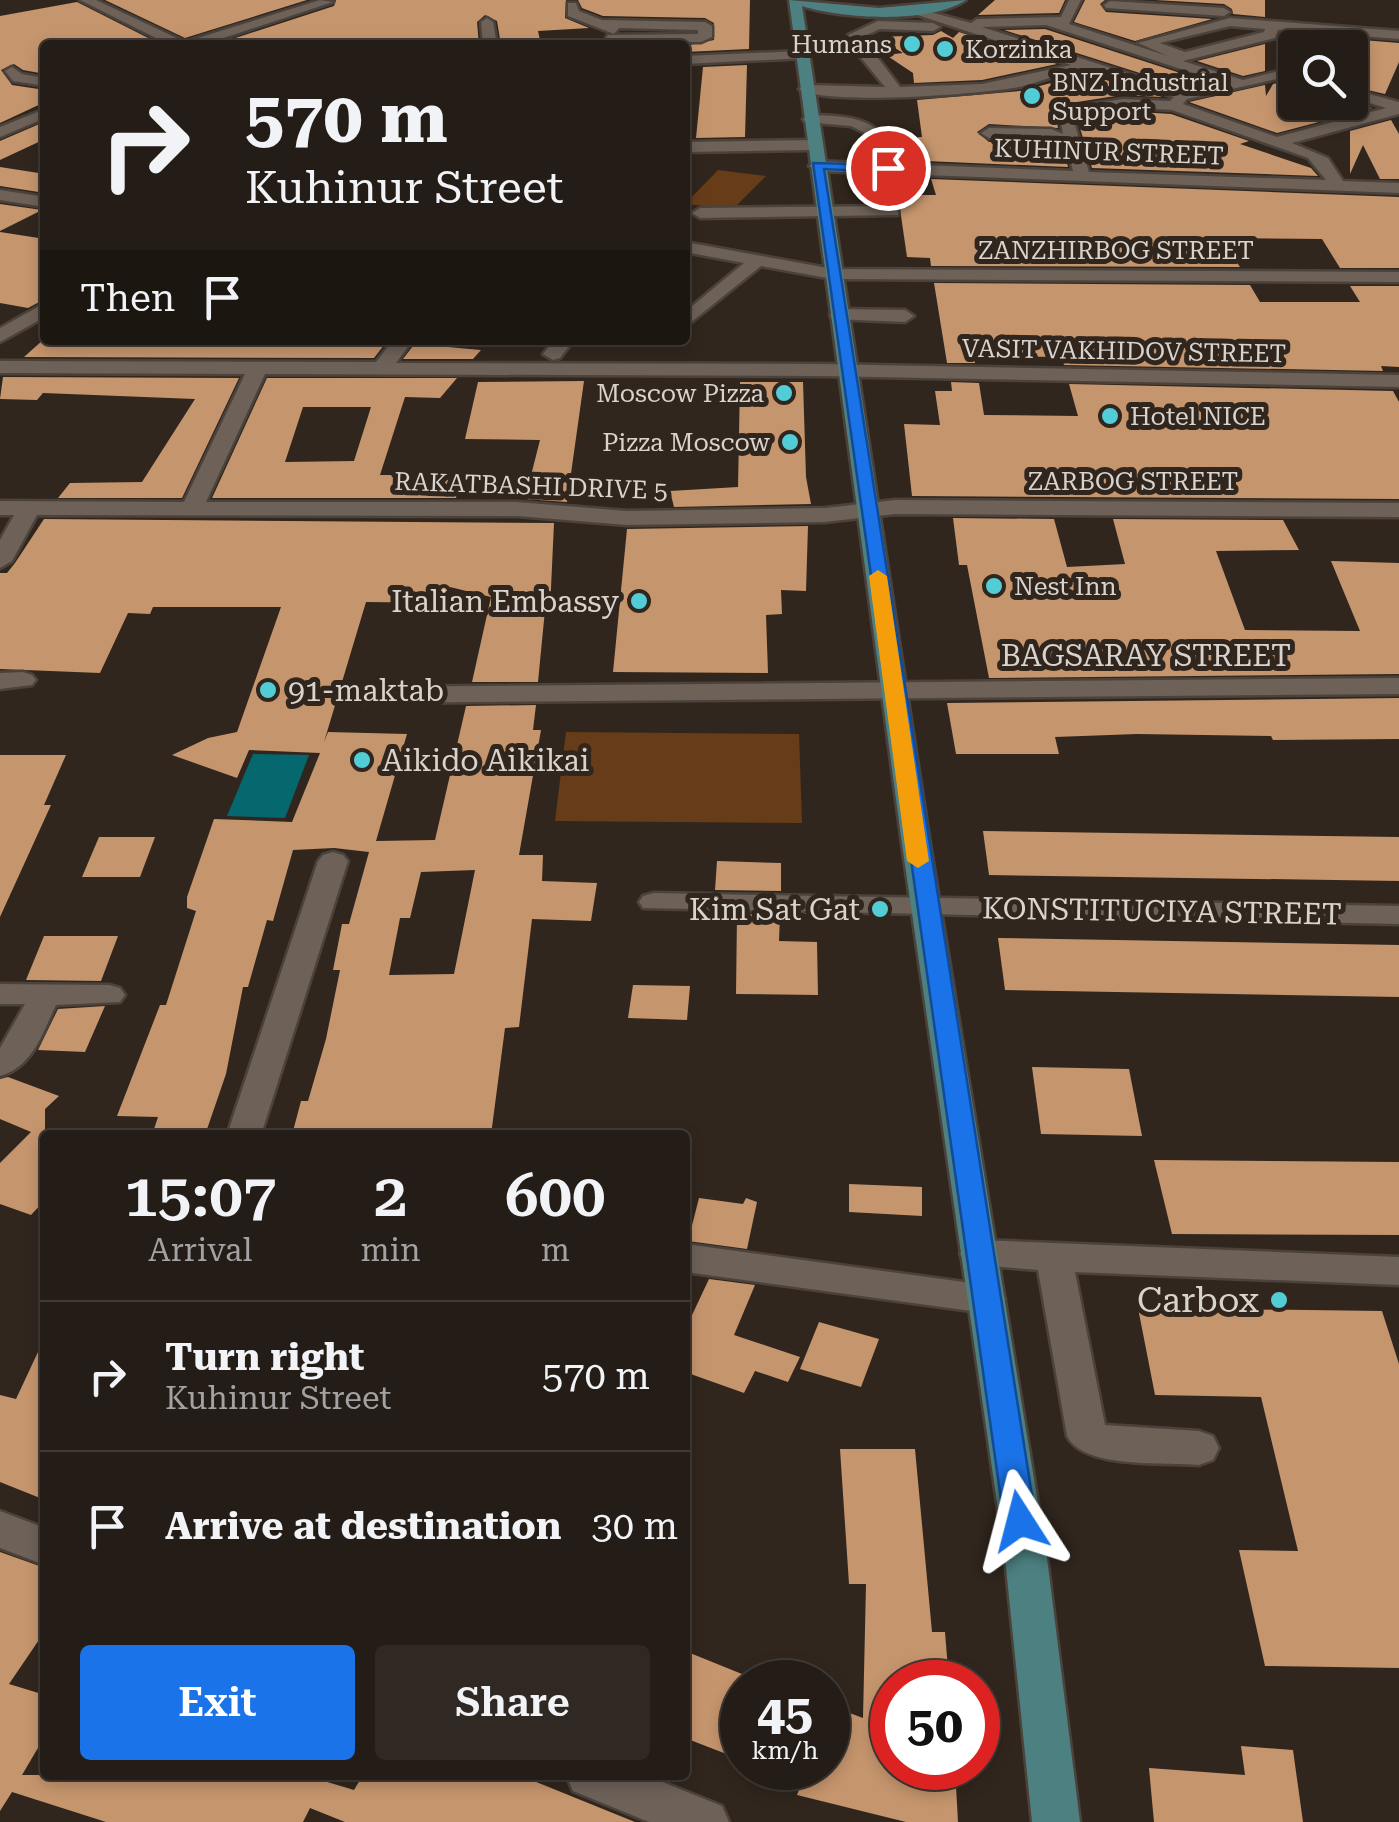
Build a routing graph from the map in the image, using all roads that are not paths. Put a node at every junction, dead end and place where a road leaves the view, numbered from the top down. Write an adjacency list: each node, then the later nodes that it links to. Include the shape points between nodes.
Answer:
1 (86, 0): 21 (street)
2 (796, 0): 7 (main road); 18 (main road)
3 (1075, 0): 10 (street)
4 (957, 1): 8 (main road); 14 (street)
5 (327, 2): 22 (street)
6 (572, 6): 19 (street)
7 (854, 9): 8 (main road); 18 (main road, via 815,14)
8 (908, 10): 14 (street)
9 (1107, 11): 12 (street, via 1152,19 1160,8)
10 (1068, 16): 11 (street); 15 (street)
11 (1086, 17)
12 (1227, 17): 17 (street); 27 (street, via 1145,43)
13 (486, 22): 23 (street)
14 (938, 22): 16 (street); 35 (street, via 890,24 855,35)
15 (1046, 22): 16 (street); 27 (street)
16 (959, 23): 29 (street)
17 (1274, 23): 20 (street); 24 (street, via 1270,35)
18 (796, 25): 26 (main road)
19 (612, 29): 19 (street, via 702,26 705,37)
20 (1399, 34)
21 (174, 40)
22 (202, 40)
23 (489, 40)
24 (1233, 44): 25 (street); 27 (street)
25 (1263, 52)
26 (801, 56): 28 (street); 34 (main road)
27 (1178, 58): 33 (street)
28 (690, 62)
29 (1084, 66): 35 (street, via 970,91); 37 (street)
30 (12, 71): 32 (street)
31 (1278, 74): 33 (street)
32 (40, 81)
33 (1238, 83): 37 (street)
34 (806, 90): 35 (street); 40 (main road)
35 (894, 91)
36 (1368, 99): 38 (street)
37 (1178, 100): 43 (street); 45 (street, via 1064,112)
38 (1399, 108): 43 (street)
39 (40, 115): 41 (street)
40 (810, 119): 44 (main road); 48 (street, via 868,125 878,132)
41 (0, 132)
42 (989, 133): 45 (street, via 1051,134)
43 (1277, 142): 50 (street, via 1322,162)
44 (814, 145): 46 (street); 47 (main road)
45 (1074, 146): 49 (street)
46 (690, 147)
47 (817, 166): 48 (street, KUHINUR STREET); 54 (main road)
48 (888, 168): 49 (street, KUHINUR STREET)
49 (1083, 177): 50 (street, KUHINUR STREET)
50 (1337, 186): 51 (street, KUHINUR STREET)
51 (1399, 188)
52 (0, 195): 53 (street)
53 (40, 201)
54 (824, 211): 55 (street); 57 (street); 61 (main road)
55 (892, 211)
56 (700, 213): 57 (street)
57 (728, 214): 58 (street)
58 (716, 235)
59 (690, 248): 60 (street, ZANZHIRBOG STREET)
60 (758, 260): 61 (street, ZANZHIRBOG STREET); 66 (street)
61 (834, 274): 62 (street, ZANZHIRBOG STREET); 64 (main road)
62 (1399, 277)
63 (40, 312): 67 (street)
64 (840, 316): 65 (street); 72 (main road)
65 (905, 316)
66 (690, 317)
67 (0, 336)
68 (399, 345): 71 (street)
69 (0, 367): 70 (street, VASIT VAKHIDOV STREET)
70 (258, 368): 71 (street, VASIT VAKHIDOV STREET); 76 (street)
71 (381, 369): 72 (street, VASIT VAKHIDOV STREET)
72 (848, 371): 73 (street, VASIT VAKHIDOV STREET); 78 (main road)
73 (1399, 381)
74 (0, 508): 75 (street, RAKATBASHI DRIVE 5)
75 (30, 508): 76 (street, RAKATBASHI DRIVE 5); 79 (street)
76 (192, 508): 78 (street, RAKATBASHI DRIVE 5, via 517,509 627,518)
77 (1399, 510): 78 (street, ZARBOG STREET)
78 (868, 511): 81 (main road)
79 (0, 561)
80 (1399, 686): 81 (street, BAGSARАY STREET)
81 (894, 689): 82 (street, BAGSARАY STREET); 85 (main road)
82 (358, 694)
83 (333, 861): 91 (street)
84 (654, 902): 85 (street, KONSTITUCIYA STREET)
85 (925, 906): 86 (street, KONSTITUCIYA STREET); 92 (main road)
86 (1399, 915)
87 (0, 994): 88 (street)
88 (46, 994): 89 (street); 90 (street, via 17,1051)
89 (109, 995)
90 (0, 1065)
91 (246, 1130)
92 (978, 1254): 93 (street); 96 (main road)
93 (1054, 1256): 95 (street); 97 (street, via 1086,1436 1094,1442)
94 (690, 1259): 96 (street)
95 (1399, 1271)
96 (986, 1299): 102 (main road, via 1026,1558)
97 (1199, 1448)
98 (0, 1529): 99 (street)
99 (40, 1545)
100 (600, 1780): 101 (street)
101 (684, 1818)
102 (1056, 1822)

